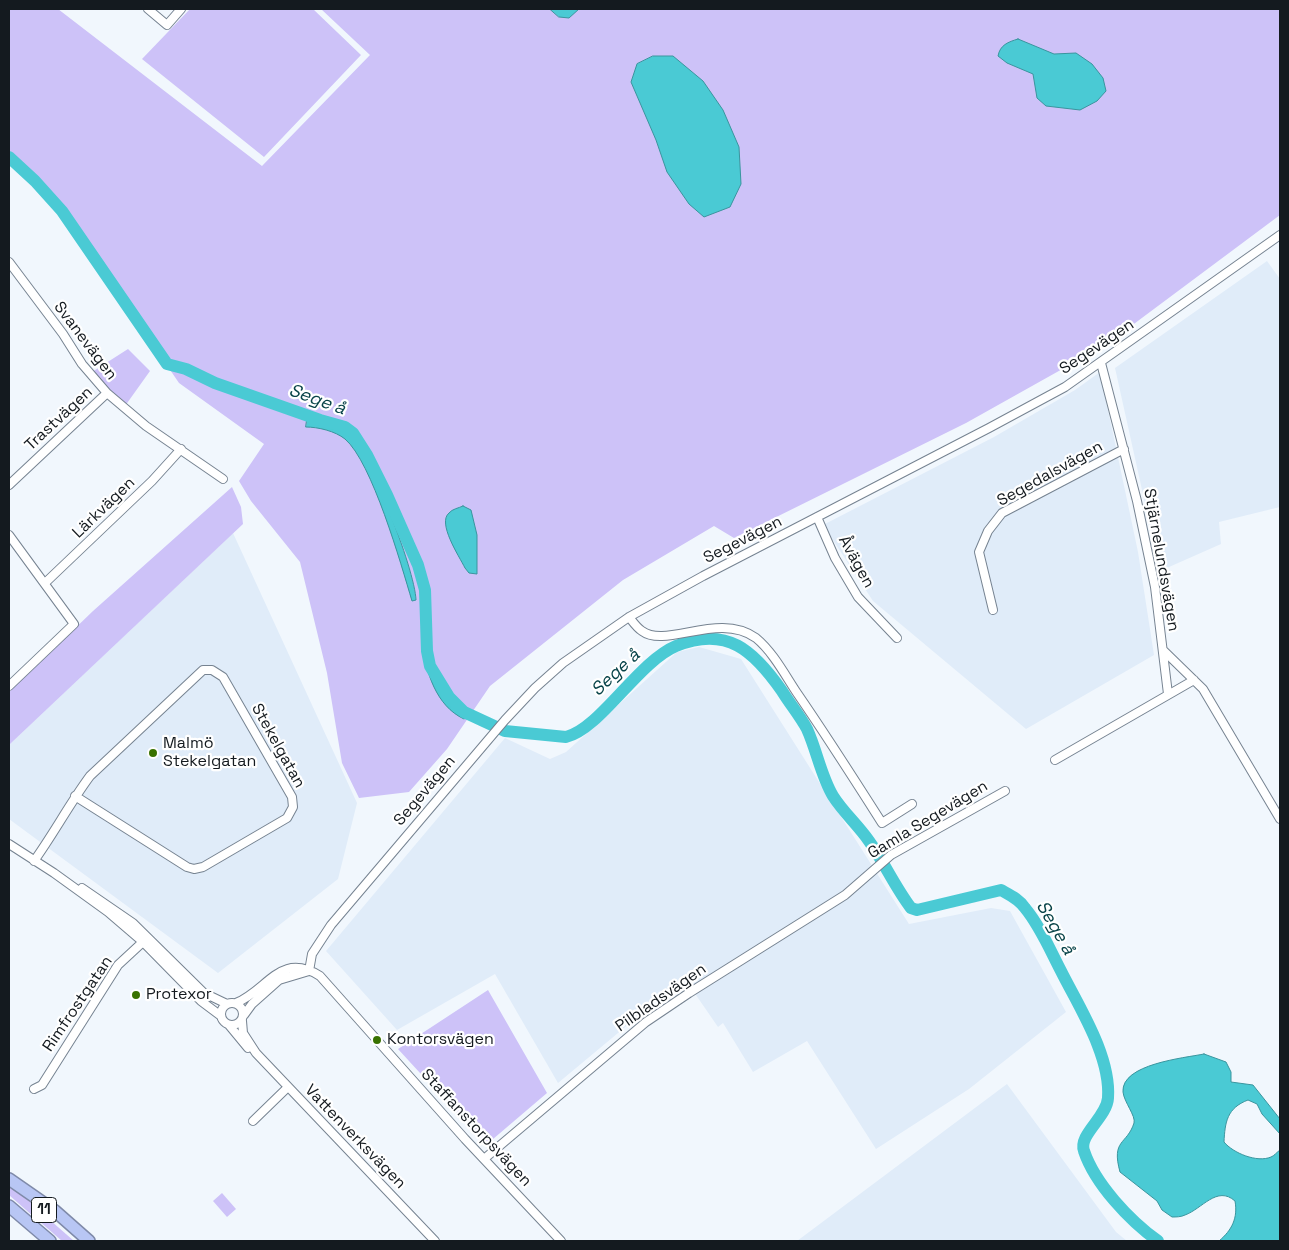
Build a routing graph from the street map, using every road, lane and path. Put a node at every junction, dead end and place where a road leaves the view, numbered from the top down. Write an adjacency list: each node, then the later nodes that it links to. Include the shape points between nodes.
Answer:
1 (148, 9): 2 (street, via 166,25)
2 (181, 9)
3 (1280, 235): 5 (street, Segevägen)
4 (9, 262): 6 (street, Svanevägen, via 82,364)
5 (1101, 363): 8 (street, Stjärnelundsvägen); 11 (street, Segevägen, via 989,428)
6 (107, 393): 7 (street, Svanevägen, via 146,426); 10 (street, Trastvägen)
7 (181, 449): 9 (street, Svanevägen); 13 (street, Lärkvägen)
8 (1124, 449): 14 (street, Segedalsvägen, via 1002,513 978,552); 17 (street, Stjärnelundsvägen, via 1155,587)
9 (223, 479)
10 (9, 486)
11 (817, 517): 15 (street, Segevägen); 16 (street, Åvägen, via 835,558 858,597)
12 (9, 536): 13 (street)
13 (45, 584): 19 (street, via 74,624)
14 (993, 610)
15 (629, 617): 24 (street, via 642,631 653,636 723,628 756,638 773,657 882,823); 30 (street, Segevägen, via 563,663 496,729 331,925 312,954)
16 (897, 638)
17 (1163, 650): 18 (street, Stjärnelundsvägen); 20 (street)
18 (1194, 680): 20 (street); 25 (street, Stjärnelundsvägen, via 1211,701)
19 (9, 686)
20 (1168, 694): 21 (street)
21 (1055, 760)
22 (1005, 791): 28 (street, Gamla Segevägen, via 891,854)
23 (75, 796): 23 (street, Stekelgatan, via 90,776 191,679 203,670 212,670 223,677 292,797 293,807 287,818 203,867 194,869); 27 (street, Stekelgatan)
24 (912, 804)
25 (1280, 819)
26 (9, 844): 27 (street)
27 (34, 861): 29 (street, via 65,876 107,904)
28 (868, 873): 40 (street, Pilbladsvägen, via 844,895 646,1022)
29 (146, 940): 31 (street, via 204,993); 33 (street, via 197,997); 38 (street, Rimfrostgatan, via 118,965 42,1084)
30 (309, 971): 32 (street, via 296,966 282,971); 34 (street, via 279,980 252,1004); 40 (street, Staffanstorpsvägen, via 326,982)
31 (227, 1004): 32 (street); 33 (street)
32 (236, 1004): 34 (street, via 241,1007)
33 (220, 1016): 35 (street)
34 (243, 1018): 35 (street, via 234,1026); 36 (street, Vattenverksvägen, via 243,1033)
35 (229, 1025): 36 (street, Vattenverksvägen)
36 (256, 1053): 37 (street, Vattenverksvägen)
37 (288, 1087): 39 (street); 46 (street, Vattenverksvägen)
38 (34, 1089)
39 (254, 1121)
40 (484, 1159): 47 (street, Staffanstorpsvägen)
41 (9, 1180): 44 (highway, 11); 45 (highway, via 43,1202)
42 (9, 1206): 43 (highway, 11)
43 (50, 1241)
44 (79, 1241)
45 (89, 1241)
46 (435, 1241)
47 (561, 1241)

